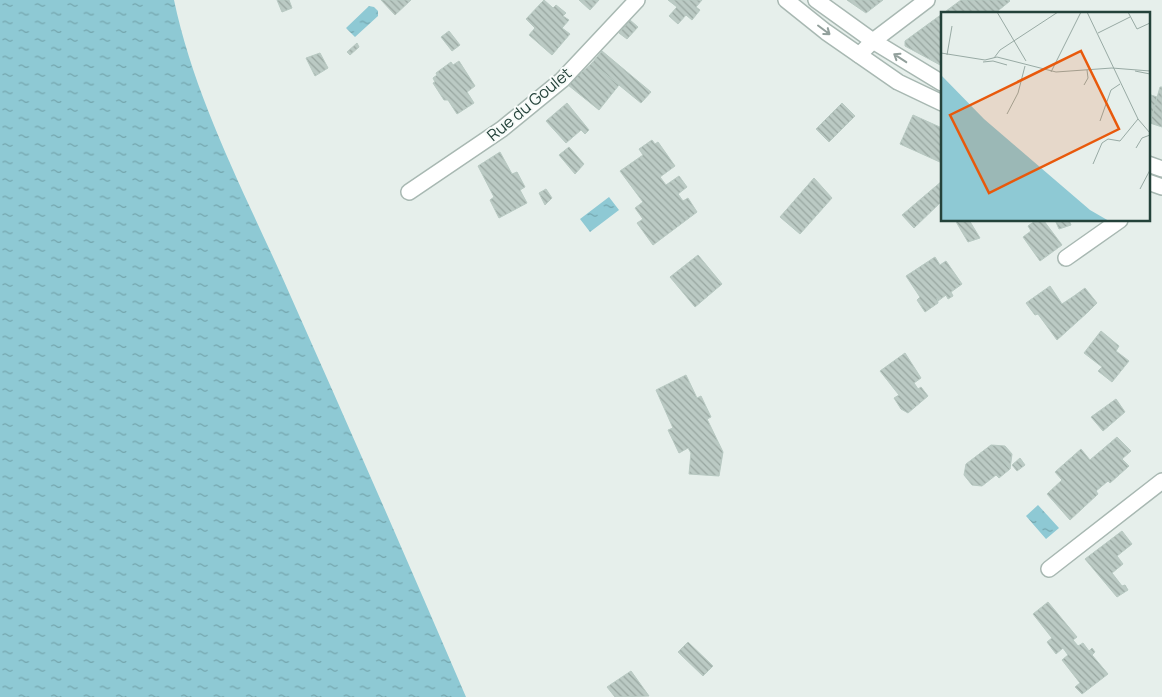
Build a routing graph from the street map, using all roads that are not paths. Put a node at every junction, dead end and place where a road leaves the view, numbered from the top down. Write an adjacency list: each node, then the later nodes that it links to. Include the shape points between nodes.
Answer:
1 (636, 0): 13 (street, Rue du Goulet, via 562,80 502,129)
2 (786, 0): 6 (street, one-way to 6)
3 (816, 0): 5 (street)
4 (927, 0): 5 (street)
5 (873, 41): 6 (street); 7 (street, one-way to 5)
6 (859, 55): 8 (street, via 898,82)
7 (941, 82)
8 (941, 103)
9 (1150, 165): 10 (street)
10 (1162, 169)
11 (1150, 183): 12 (street)
12 (1162, 187)
13 (409, 192)
14 (1119, 221): 15 (street)
15 (1066, 258)
16 (1162, 480): 17 (street)
17 (1049, 569)

